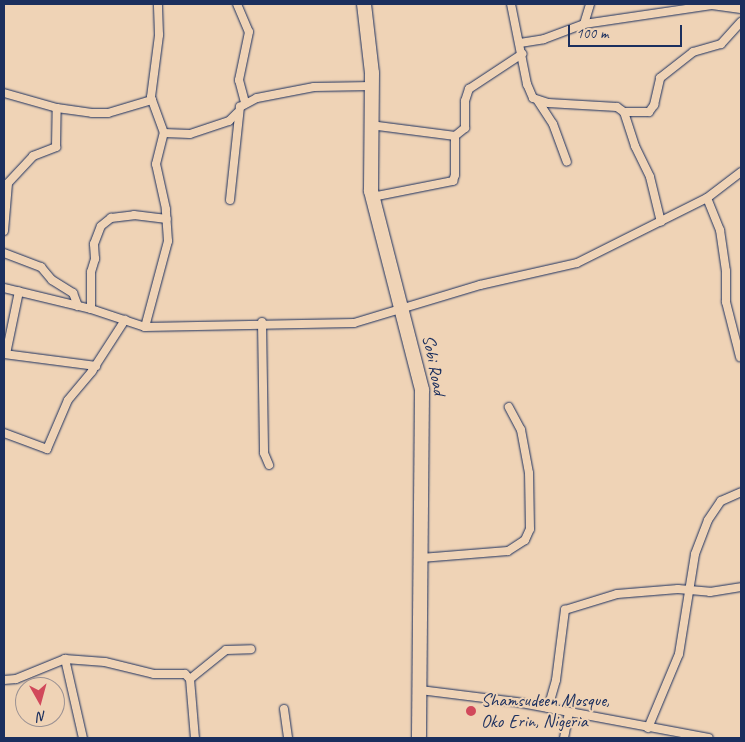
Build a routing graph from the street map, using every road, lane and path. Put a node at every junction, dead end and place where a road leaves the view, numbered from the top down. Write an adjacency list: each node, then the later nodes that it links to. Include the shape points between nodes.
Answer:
1 (158, 4): 13 (street, via 159,35)
2 (237, 4): 15 (street, via 249,32 239,80)
3 (364, 4): 11 (highway, Sobi Road)
4 (511, 4): 9 (street)
5 (590, 4): 8 (street)
6 (741, 9): 8 (street, via 712,5)
7 (741, 22): 17 (street, via 721,44 693,52 660,78 654,105 649,112)
8 (584, 24): 9 (street, via 544,39)
9 (520, 43): 10 (street)
10 (522, 54): 14 (street, via 528,84); 21 (street, via 469,89 465,101 465,128)
11 (372, 86): 15 (street, via 314,88); 19 (highway, Sobi Road)
12 (4, 93): 16 (street)
13 (152, 100): 16 (street, via 108,113); 20 (street)
14 (538, 101): 17 (street, via 616,107); 22 (street, via 553,124)
15 (245, 103): 18 (street)
16 (56, 108): 29 (street, via 56,147 33,156 8,183)
17 (624, 112): 28 (street, via 634,146 650,177)
18 (237, 113): 20 (street, via 229,121 190,134); 26 (street)
19 (370, 126): 21 (street); 24 (highway, Sobi Road)
20 (164, 133): 27 (street, via 156,164)
21 (455, 136): 24 (street, via 452,181)
22 (568, 162)
23 (741, 172): 25 (street)
24 (372, 197): 35 (highway, Sobi Road)
25 (707, 198): 28 (street); 40 (street, via 720,230 726,271 726,302)
26 (230, 200)
27 (167, 218): 34 (street, via 134,215 111,218 101,226 95,239 91,272); 38 (street, via 168,240)
28 (661, 222): 35 (street, via 577,264 480,285)
29 (4, 231)
30 (4, 253): 33 (street, via 41,267 52,280 73,293)
31 (4, 288): 32 (street)
32 (18, 291): 33 (street); 39 (street)
33 (78, 306): 34 (street)
34 (91, 309): 36 (street)
35 (403, 310): 37 (street, via 354,323); 46 (highway, Sobi Road, via 422,390)
36 (125, 320): 38 (street); 41 (street)
37 (262, 322): 38 (street, via 167,329); 44 (street, via 264,452)
38 (146, 327)
39 (5, 354): 41 (street)
40 (740, 357)
41 (96, 366): 43 (street, via 68,400 47,449)
42 (509, 406): 46 (street, via 521,430 528,466 530,529 525,540 508,551)
43 (4, 433)
44 (269, 465)
45 (741, 492): 48 (street, via 722,501 708,520 695,554)
46 (421, 558): 53 (highway, Sobi Road)
47 (741, 586): 48 (street, via 710,592)
48 (691, 591): 54 (street, via 678,589 618,594 565,610 556,680); 57 (street, via 679,654)
49 (251, 649): 51 (street, via 226,650)
50 (65, 659): 51 (street, via 105,662 154,674 185,674); 52 (street, via 16,679); 59 (street)
51 (190, 679): 60 (street)
52 (4, 680)
53 (420, 690): 54 (street); 62 (highway, Sobi Road)
54 (548, 708): 56 (street)
55 (284, 709): 61 (street)
56 (569, 712): 57 (street); 63 (street)
57 (648, 728): 58 (street)
58 (663, 735): 64 (street)
59 (83, 738)
60 (195, 738)
61 (288, 738)
62 (419, 738)
63 (564, 738)
64 (709, 738)

